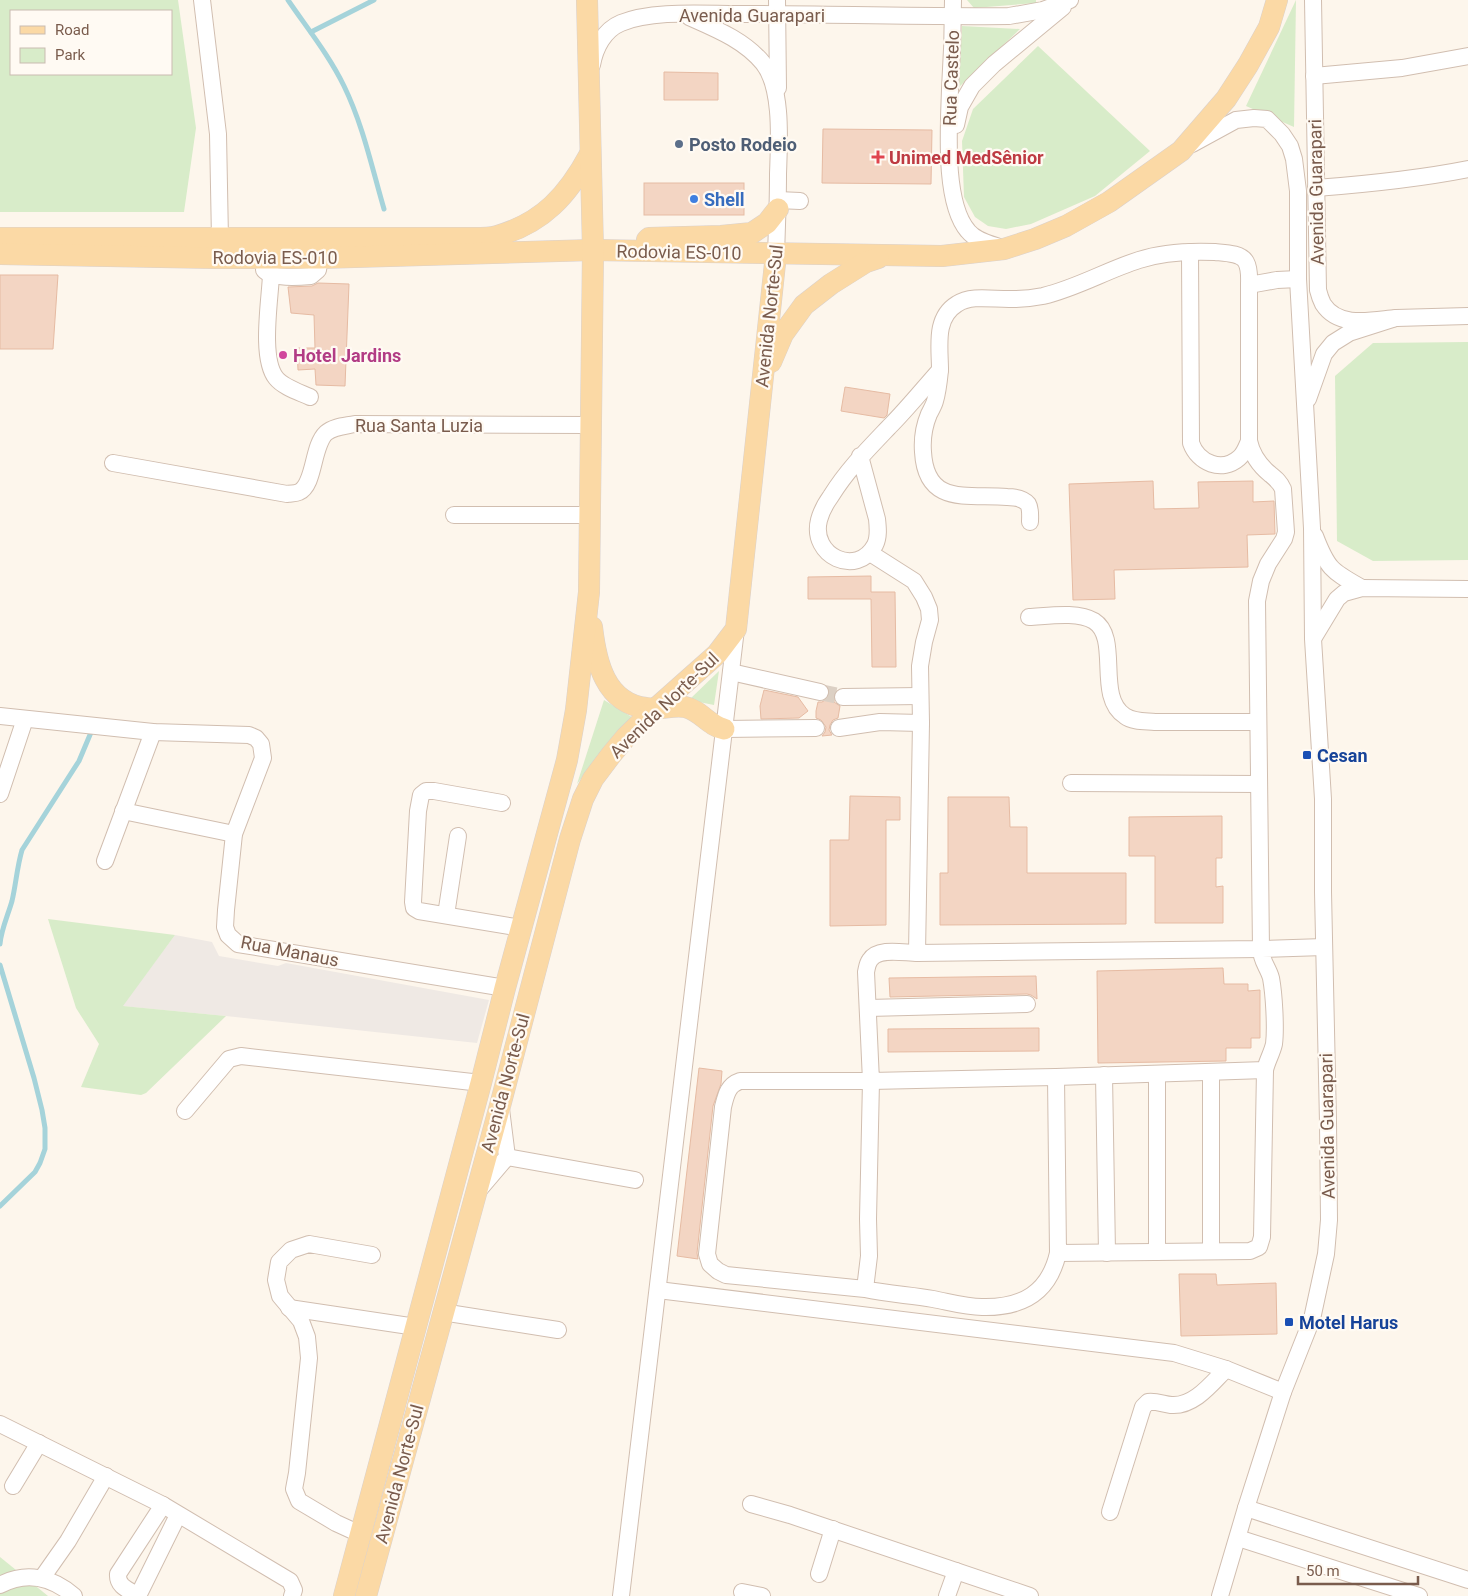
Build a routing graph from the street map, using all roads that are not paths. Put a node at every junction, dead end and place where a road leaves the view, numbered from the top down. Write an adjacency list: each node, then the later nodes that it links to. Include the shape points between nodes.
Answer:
1 (202, 0): 22 (street, via 218,134)
2 (587, 0): 12 (main road, Avenida Norte-Sul)
3 (953, 0): 9 (street, Rua Castelo)
4 (1070, 0): 9 (street, Avenida Guarapari, via 1043,10 1009,16); 16 (street, Avenida Guarapari, via 972,86 960,107)
5 (1277, 0): 14 (main road, Rodovia ES-010, via 1269,27 1244,72 1226,99)
6 (1313, 0): 11 (street, Avenida Guarapari)
7 (776, 7): 8 (street, Avenida Guarapari); 9 (street, Avenida Guarapari); 13 (street)
8 (683, 14): 12 (street, Avenida Guarapari, via 644,16 611,28 598,45); 13 (street, Avenida Norte-Sul, via 736,40 763,64 774,89)
9 (953, 17): 16 (street, Rua Castelo)
10 (1468, 56): 11 (street, via 1402,68)
11 (1314, 76): 18 (street, Avenida Guarapari)
12 (589, 79): 15 (main road, Avenida Norte-Sul)
13 (779, 129): 20 (street, Avenida Norte-Sul)
14 (1181, 151): 23 (main road, Rodovia ES-010, via 1109,202 1066,226); 31 (street, Avenida Guarapari, via 1236,120 1267,119 1282,134 1290,146 1296,169)
15 (591, 152): 22 (main road, Rodovia ES-010, via 562,198 528,223 496,236); 24 (main road, Avenida Norte-Sul)
16 (948, 154): 23 (street, Rua Castelo, via 955,203 962,222 977,238)
17 (1468, 169): 18 (street)
18 (1316, 188): 34 (street, Avenida Guarapari, via 1318,290 1323,304 1329,312 1355,322)
19 (800, 200): 20 (street)
20 (778, 205): 25 (main road, via 766,222 752,232 649,238); 28 (street, Avenida Norte-Sul)
21 (0, 238): 22 (main road, Rodovia ES-010)
22 (220, 239)
23 (1004, 249): 29 (main road, Rodovia ES-010, via 942,256)
24 (593, 250): 25 (main road, Rodovia ES-010); 30 (main road, Rodovia ES-010, via 320,258); 39 (main road, Avenida Norte-Sul)
25 (633, 251): 28 (main road, Rodovia ES-010)
26 (1190, 252): 32 (street, via 1235,254 1246,263); 35 (street, via 1141,259 1044,296 964,300 942,321); 40 (street, via 1191,443 1200,459 1220,465 1238,459)
27 (0, 254): 30 (main road, Rodovia ES-010)
28 (776, 254): 29 (main road, Rodovia ES-010); 36 (main road, Avenida Norte-Sul)
29 (888, 256): 36 (main road, via 866,262 804,305 783,334)
30 (267, 266): 37 (street, via 269,365 283,384)
31 (1298, 279): 32 (street); 38 (street, Avenida Guarapari)
32 (1249, 285): 40 (street)
33 (1468, 316): 34 (street)
34 (1396, 318): 38 (street, via 1349,333 1333,343 1324,354)
35 (940, 370): 41 (street); 45 (street, via 935,402 923,437 925,465 932,482 938,489 962,496 1018,498 1028,504)
36 (763, 378): 52 (main road, Avenida Norte-Sul)
37 (310, 397)
38 (1305, 406): 46 (street, Avenida Guarapari)
39 (590, 425): 42 (street, Rua Santa Luzia, via 355,424 335,428 321,439 306,485 301,491 288,494); 44 (main road, Avenida Norte-Sul)
40 (1249, 441): 61 (street, via 1255,458 1284,489 1286,532 1260,581 1258,593)
41 (860, 456): 47 (street, via 878,528 876,544); 47 (street, via 828,500 819,518 817,533 824,550 832,557 852,561)
42 (113, 463)
43 (454, 515): 44 (street)
44 (590, 515): 50 (main road, Avenida Norte-Sul)
45 (1030, 522)
46 (1312, 528): 48 (street, via 1330,567); 53 (street, Avenida Guarapari)
47 (870, 552): 56 (street, via 914,581 929,608 930,620 920,666)
48 (1362, 588): 49 (street); 53 (street, via 1344,593 1337,599)
49 (1468, 589)
50 (589, 592): 58 (main road, via 596,648 607,684 622,700); 76 (main road, Avenida Norte-Sul, via 567,760)
51 (1030, 617): 61 (street, via 1069,615 1094,621 1102,628 1108,651 1110,691 1114,703 1125,716 1155,722)
52 (736, 629): 54 (street); 58 (main road, Avenida Norte-Sul, via 717,654)
53 (1313, 639): 77 (street, Avenida Guarapari, via 1323,799)
54 (731, 672): 55 (street); 65 (street)
55 (820, 692)
56 (920, 696): 57 (street); 62 (street)
57 (843, 697)
58 (655, 709): 65 (main road, via 685,707); 90 (main road, Avenida Norte-Sul, via 611,755 583,799)
59 (0, 716): 60 (street)
60 (25, 719): 66 (street); 69 (street)
61 (1258, 722): 68 (street)
62 (921, 723): 64 (street, via 880,722); 79 (street)
63 (816, 728): 65 (street)
64 (839, 728)
65 (724, 730): 101 (street)
66 (153, 732): 71 (street); 72 (street, Rua Manaus, via 249,735 261,744 262,758)
67 (1070, 783): 68 (street)
68 (1259, 784): 78 (street)
69 (0, 794)
70 (502, 803): 75 (street, via 426,791 421,795 414,908)
71 (123, 811): 72 (street); 74 (street)
72 (234, 834): 80 (street, Rua Manaus, via 225,927 238,944)
73 (458, 836): 75 (street)
74 (105, 860)
75 (446, 915): 76 (street)
76 (521, 928): 80 (main road, Avenida Norte-Sul)
77 (1324, 948): 78 (street); 107 (street, Avenida Guarapari, via 1328,1132 1326,1254 1312,1319)
78 (1261, 949): 79 (street); 83 (street, via 1271,978 1276,1033)
79 (917, 953): 82 (street, via 884,952 874,955 866,972)
80 (505, 988): 89 (main road, Avenida Norte-Sul)
81 (1027, 1004): 82 (street)
82 (868, 1008): 88 (street)
83 (1265, 1070): 84 (street); 95 (street, via 1261,1243 1250,1251)
84 (1211, 1072): 85 (street); 95 (street)
85 (1157, 1074): 86 (street); 97 (street)
86 (1104, 1075): 87 (street); 96 (street)
87 (1056, 1077): 88 (street); 98 (street)
88 (871, 1081): 100 (street, via 869,1256); 100 (street, via 740,1082 730,1087 724,1107 707,1254 710,1264 726,1275)
89 (481, 1083): 91 (street, via 241,1056 229,1059); 104 (main road, Avenida Norte-Sul)
90 (501, 1102): 92 (street); 94 (main road, Avenida Norte-Sul)
91 (185, 1111)
92 (507, 1157): 93 (street); 94 (street)
93 (635, 1180)
94 (475, 1195): 103 (main road, Avenida Norte-Sul)
95 (1211, 1251): 97 (street)
96 (1107, 1252): 97 (street); 98 (street)
97 (1157, 1252)
98 (1058, 1253): 100 (street, via 1045,1285 1028,1298 1007,1305 981,1308)
99 (372, 1255): 102 (street, via 309,1244 291,1250 279,1262 276,1280 280,1296)
100 (865, 1288)
101 (658, 1290): 106 (street, via 1174,1353); 133 (street)
102 (289, 1308): 104 (street); 118 (street, via 301,1321 309,1358 294,1489 299,1500)
103 (442, 1312): 105 (street); 132 (main road, Avenida Norte-Sul)
104 (416, 1327): 118 (main road, Avenida Norte-Sul)
105 (558, 1330)
106 (1226, 1368): 107 (street); 115 (street, via 1188,1402 1173,1406 1154,1401 1143,1407)
107 (1283, 1392): 114 (street, Avenida Guarapari)
108 (0, 1424): 109 (street)
109 (39, 1443): 110 (street); 111 (street)
110 (106, 1476): 113 (street); 122 (street)
111 (14, 1486)
112 (751, 1504): 117 (street)
113 (163, 1506): 116 (street); 129 (street, via 118,1574 120,1586)
114 (1246, 1508): 119 (street, Avenida Guarapari); 123 (street)
115 (1110, 1512)
116 (178, 1514): 129 (street); 130 (street, via 290,1581 294,1590)
117 (833, 1530): 120 (street); 121 (street)
118 (360, 1534): 131 (main road, Avenida Norte-Sul)
119 (1238, 1538): 136 (street, Avenida Guarapari); 137 (street)
120 (956, 1571): 125 (street); 135 (street)
121 (819, 1574)
122 (42, 1578): 124 (street, via 20,1577); 128 (street)
123 (1468, 1580)
124 (0, 1585)
125 (987, 1589): 127 (street)
126 (742, 1592): 134 (street)
127 (1025, 1595)
128 (74, 1596)
129 (139, 1596)
130 (292, 1596)
131 (344, 1596)
132 (366, 1596)
133 (621, 1596)
134 (762, 1596)
135 (947, 1596)
136 (1220, 1596)
137 (1419, 1596)

